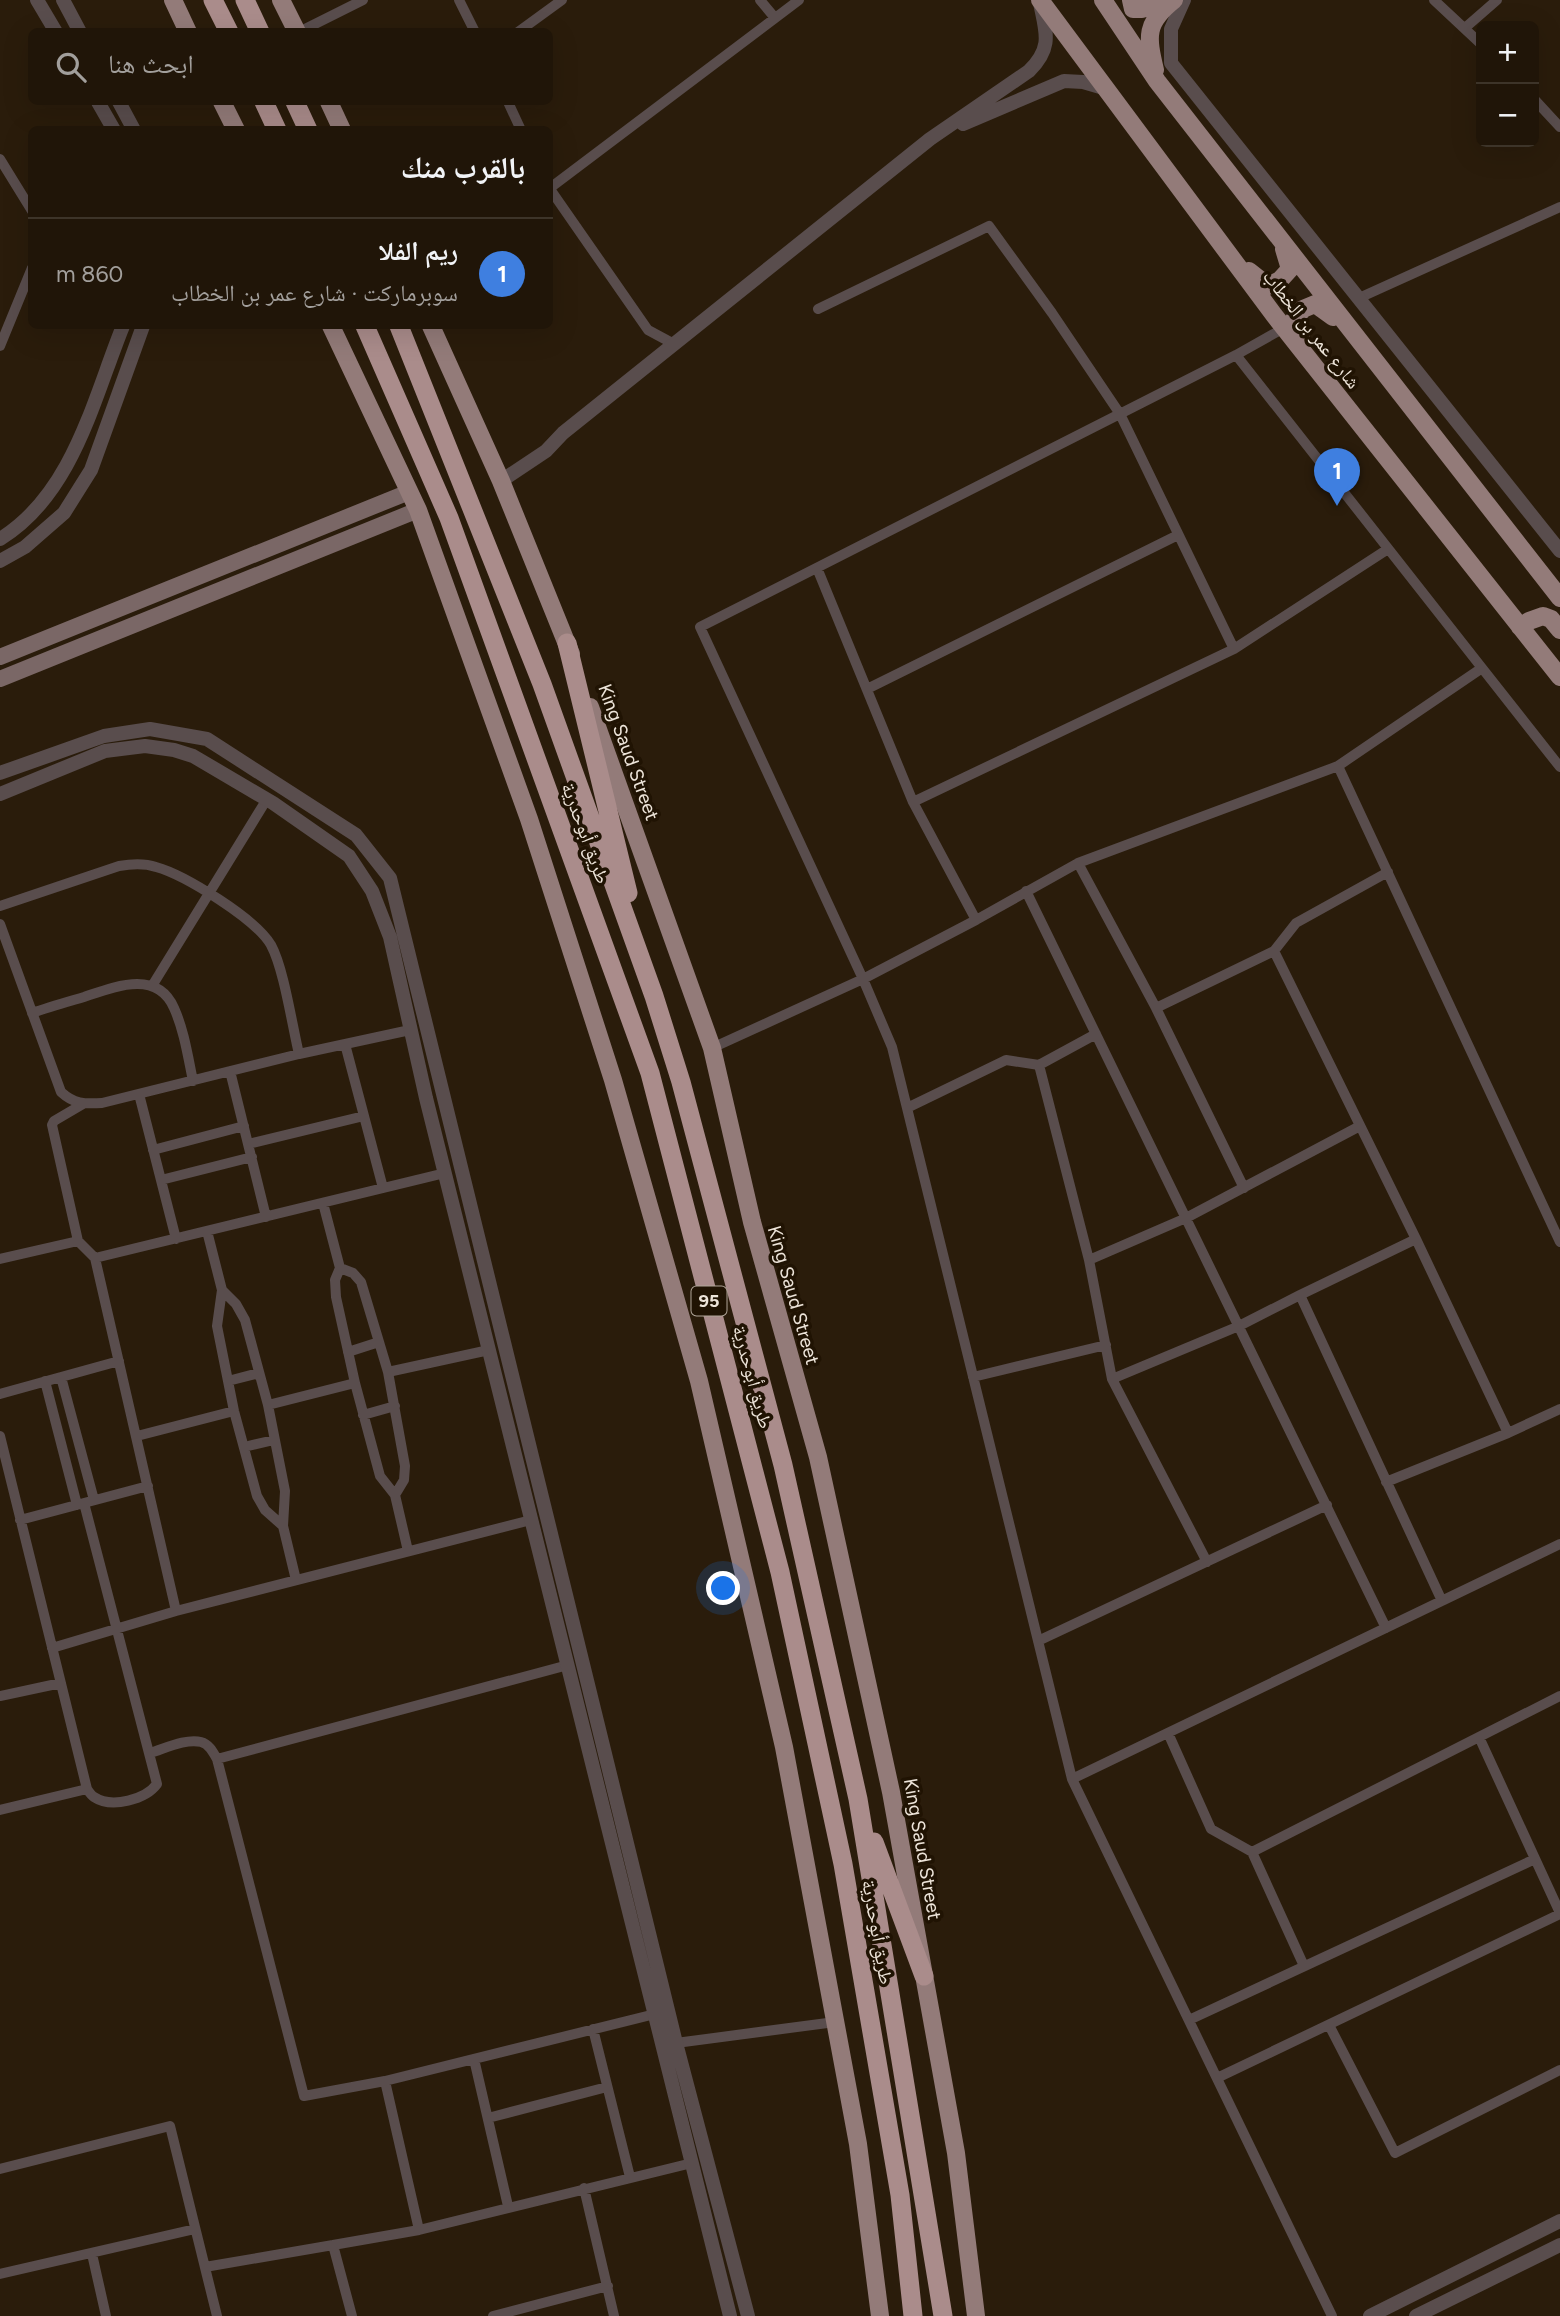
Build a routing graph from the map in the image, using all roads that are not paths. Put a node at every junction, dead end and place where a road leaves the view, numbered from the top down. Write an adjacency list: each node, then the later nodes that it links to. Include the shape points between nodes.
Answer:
1 (37, 0): 22 (street)
2 (63, 0): 23 (street)
3 (173, 0): 24 (main road)
4 (213, 0): 25 (highway)
5 (245, 0): 26 (highway)
6 (281, 0): 27 (main road)
7 (363, 0): 28 (street)
8 (459, 0): 29 (street)
9 (562, 0): 30 (street)
10 (761, 0): 20 (street)
11 (799, 0): 20 (street)
12 (1040, 0): 33 (main road, شارع عمر بن الخطاب); 50 (street, via 1046,32 1043,57)
13 (1131, 0): 14 (main road, via 1133,9)
14 (1162, 0)
15 (1174, 0): 32 (main road, via 1158,12 1148,39)
16 (1184, 0): 59 (street, via 1171,29 1171,63)
17 (1434, 0): 21 (street)
18 (1497, 0): 21 (street)
19 (1113, 3): 32 (main road, شارع عمر بن الخطاب)
20 (775, 18): 52 (street)
21 (1466, 27): 31 (street)
22 (54, 28)
23 (78, 28)
24 (186, 28)
25 (227, 28)
26 (258, 28)
27 (296, 28)
28 (306, 28)
29 (473, 28)
30 (524, 28)
31 (1476, 38)
32 (1157, 81): 53 (main road, شارع عمر بن الخطاب)
33 (1107, 89): 50 (street, via 1064,81); 57 (main road, شارع عمر بن الخطاب)
34 (1539, 104): 49 (street)
35 (99, 105): 42 (street)
36 (121, 105): 43 (street)
37 (224, 105): 44 (main road)
38 (266, 105): 45 (highway)
39 (296, 105): 46 (highway)
40 (330, 105): 47 (main road)
41 (509, 105): 48 (street)
42 (112, 126)
43 (132, 126)
44 (234, 126)
45 (276, 126)
46 (306, 126)
47 (340, 126)
48 (519, 126)
49 (1560, 127)
50 (930, 139): 69 (street)
51 (0, 159): 55 (street)
52 (553, 186)
53 (1242, 190): 57 (main road, via 1287,254 1290,269 1280,280 1268,286); 72 (main road, شارع عمر بن الخطاب)
54 (553, 192): 69 (street, via 648,330)
55 (28, 204)
56 (1560, 207): 59 (street)
57 (1208, 227): 61 (main road, شارع عمر بن الخطاب)
58 (28, 277): 68 (street)
59 (1359, 298): 81 (street)
60 (818, 309): 74 (street, via 989,226)
61 (1284, 328): 71 (street); 73 (main road, شارع عمر بن الخطاب)
62 (122, 329): 79 (street, via 65,470 44,500)
63 (142, 329): 82 (street, via 91,470 64,513 25,547)
64 (332, 329): 76 (main road)
65 (366, 329): 242 (highway, طريق أبوحدرية / 95, via 449,518 650,1073 780,1572 835,1824 900,2195)
66 (400, 329): 110 (highway, طريق أبوحدرية / 95, via 542,684)
67 (432, 329): 75 (main road, King Saud Street)
68 (2, 334): 70 (street)
69 (674, 344): 75 (street, via 546,451)
70 (0, 346)
71 (1236, 355): 74 (street); 80 (street)
72 (1374, 360): 73 (main road, via 1328,312 1315,304 1303,309 1293,321 1299,336); 84 (main road, شارع عمر بن الخطاب)
73 (1340, 399): 85 (main road, شارع عمر بن الخطاب)
74 (1120, 414): 78 (street); 83 (street)
75 (501, 481): 87 (main road, King Saud Street)
76 (409, 492): 77 (main road); 89 (main road)
77 (418, 510): 92 (main road); 210 (main road, via 529,819 597,1028 699,1381 784,1747)
78 (1178, 535): 88 (street); 93 (street)
79 (0, 539)
80 (1388, 549): 88 (street); 90 (street)
81 (1560, 551)
82 (0, 561)
83 (817, 568): 93 (street); 108 (street, via 700,627)
84 (1560, 598)
85 (1520, 628): 86 (main road, via 1543,616); 91 (main road, شارع عمر بن الخطاب)
86 (1560, 631)
87 (567, 643): 110 (highway); 116 (main road, King Saud Street)
88 (1234, 649): 99 (street)
89 (0, 657)
90 (1482, 668): 94 (street); 95 (street)
91 (1560, 677)
92 (0, 679)
93 (867, 689): 99 (street)
94 (1338, 766): 100 (street); 101 (street)
95 (1560, 767)
96 (0, 773): 213 (street, via 115,734 150,729 207,739 356,835 390,878)
97 (0, 794): 98 (street, via 104,751 145,746 193,756)
98 (267, 799): 103 (street); 113 (street, via 349,856 372,891 390,937)
99 (912, 802): 105 (street)
100 (1078, 863): 102 (street); 111 (street)
101 (1388, 872): 107 (street, via 1296,923); 141 (street)
102 (1026, 891): 105 (street); 114 (street)
103 (208, 893): 104 (street, via 155,866 136,864); 109 (street); 117 (street, via 259,930 271,945)
104 (0, 906)
105 (976, 920): 108 (street)
106 (0, 925): 112 (street)
107 (1274, 951): 111 (street); 126 (street)
108 (863, 979): 116 (street); 123 (street, via 892,1047)
109 (152, 986): 112 (street, via 124,984); 120 (street, via 173,1005)
110 (654, 996): 201 (highway, طريق أبوحدرية / 95, via 783,1465)
111 (1156, 1008): 133 (street)
112 (32, 1013): 122 (street, via 61,1092)
113 (410, 1030): 115 (street); 130 (street)
114 (1096, 1034): 118 (street); 136 (street)
115 (345, 1044): 117 (street); 124 (street)
116 (712, 1048): 207 (main road, King Saud Street, via 752,1222 818,1457 891,1793)
117 (299, 1054): 119 (street)
118 (1039, 1065): 123 (street, via 1006,1060); 144 (street)
119 (230, 1071): 120 (street); 125 (street)
120 (193, 1081): 121 (street)
121 (139, 1094): 122 (street); 128 (street)
122 (83, 1104): 140 (street, via 52,1125)
123 (907, 1108): 157 (street)
124 (364, 1116): 127 (street); 132 (street)
125 (244, 1126): 127 (street); 128 (street)
126 (1360, 1126): 133 (street); 139 (street)
127 (248, 1144): 129 (street)
128 (153, 1150): 131 (street)
129 (252, 1157): 131 (street); 135 (street)
130 (445, 1173): 132 (street); 151 (street)
131 (161, 1180): 138 (street)
132 (383, 1188): 134 (street)
133 (1244, 1188): 136 (street)
134 (323, 1203): 135 (street); 145 (street)
135 (267, 1217): 137 (street)
136 (1186, 1218): 144 (street); 148 (street)
137 (207, 1231): 138 (street); 146 (street)
138 (176, 1239): 142 (street)
139 (1416, 1239): 147 (street); 168 (street)
140 (78, 1241): 142 (street); 143 (street)
141 (1560, 1242)
142 (95, 1258): 153 (street)
143 (0, 1259)
144 (1089, 1260): 150 (street)
145 (340, 1268): 149 (street, via 361,1282); 152 (street, via 334,1288)
146 (222, 1290): 155 (street, via 245,1320); 160 (street, via 217,1326)
147 (1300, 1295): 148 (street); 173 (street)
148 (1239, 1326): 158 (street); 177 (street)
149 (379, 1342): 152 (street); 154 (street)
150 (1106, 1345): 157 (street); 158 (street)
151 (489, 1350): 154 (street); 179 (street)
152 (348, 1352): 161 (street)
153 (119, 1361): 156 (street); 170 (street)
154 (388, 1372): 164 (street)
155 (260, 1373): 160 (street); 163 (street)
156 (61, 1377): 159 (street); 176 (street)
157 (973, 1377): 189 (street)
158 (1112, 1379): 183 (street)
159 (45, 1381): 162 (street); 176 (street)
160 (228, 1381): 166 (street)
161 (355, 1383): 163 (street); 167 (street)
162 (0, 1394)
163 (268, 1405): 171 (street)
164 (395, 1406): 167 (street); 175 (street, via 405,1466)
165 (1560, 1409): 168 (street)
166 (234, 1411): 170 (street); 172 (street)
167 (363, 1415): 175 (street, via 380,1476)
168 (1508, 1433): 173 (street)
169 (0, 1436): 178 (street)
170 (137, 1436): 174 (street)
171 (274, 1440): 172 (street); 180 (street, via 285,1491)
172 (244, 1447): 180 (street, via 257,1496)
173 (1386, 1482): 185 (street)
174 (148, 1486): 176 (street); 186 (street)
175 (395, 1496): 182 (street)
176 (85, 1503): 178 (street); 188 (street)
177 (1326, 1505): 183 (street); 187 (street)
178 (20, 1520): 190 (street)
179 (531, 1520): 182 (street); 191 (street)
180 (283, 1526): 184 (street)
181 (1560, 1544): 185 (street)
182 (408, 1551): 184 (street)
183 (1207, 1562): 189 (street)
184 (296, 1580): 186 (street)
185 (1441, 1601): 187 (street)
186 (176, 1611): 188 (street)
187 (1386, 1628): 195 (street)
188 (116, 1629): 190 (street); 197 (street)
189 (1038, 1641): 199 (street)
190 (52, 1648): 192 (street)
191 (568, 1665): 198 (street); 208 (street)
192 (61, 1683): 193 (street); 200 (street)
193 (0, 1696)
194 (1560, 1696): 196 (street)
195 (1168, 1733): 199 (street); 203 (street, via 1211,1829)
196 (1479, 1737): 203 (street); 204 (street)
197 (149, 1753): 198 (street, via 201,1742); 200 (street, via 157,1784 151,1791 115,1801 94,1797)
198 (216, 1759): 217 (street, via 304,2096)
199 (1072, 1779): 209 (street)
200 (87, 1789): 202 (street)
201 (858, 1799): 207 (highway); 243 (highway, طريق أبوحدرية / 95)
202 (0, 1810)
203 (1252, 1852): 206 (street)
204 (1535, 1858): 205 (street); 206 (street)
205 (1560, 1913): 211 (street)
206 (1304, 1966): 209 (street)
207 (924, 1976): 244 (main road, King Saud Street, via 957,2153)
208 (655, 2014): 212 (street); 220 (street)
209 (1189, 2020): 216 (street)
210 (835, 2022): 213 (street); 241 (main road, via 858,2144)
211 (1329, 2025): 215 (street, via 1395,2153); 216 (street)
212 (593, 2029): 214 (street); 218 (street)
213 (676, 2043): 240 (street)
214 (474, 2059): 217 (street); 219 (street)
215 (1560, 2070)
216 (1217, 2078): 245 (street)
217 (385, 2081): 227 (street)
218 (607, 2087): 219 (street); 222 (street)
219 (488, 2118): 224 (street)
220 (692, 2163): 222 (street); 239 (street)
221 (0, 2169): 226 (street, via 170,2126)
222 (629, 2178): 223 (street)
223 (584, 2188): 224 (street); 233 (street)
224 (508, 2206): 227 (street)
225 (1560, 2221): 246 (street)
226 (195, 2229): 230 (street); 231 (street)
227 (419, 2230): 228 (street)
228 (333, 2245): 231 (street); 237 (street)
229 (1560, 2245): 247 (street)
230 (92, 2254): 232 (street); 235 (street)
231 (205, 2267): 236 (street)
232 (0, 2274)
233 (608, 2286): 234 (street); 238 (street)
234 (498, 2315)
235 (106, 2316)
236 (217, 2316)
237 (352, 2316)
238 (614, 2316)
239 (730, 2316)
240 (748, 2316)
241 (880, 2316)
242 (913, 2316)
243 (943, 2316)
244 (976, 2316)
245 (1332, 2316)
246 (1370, 2316)
247 (1416, 2316)

